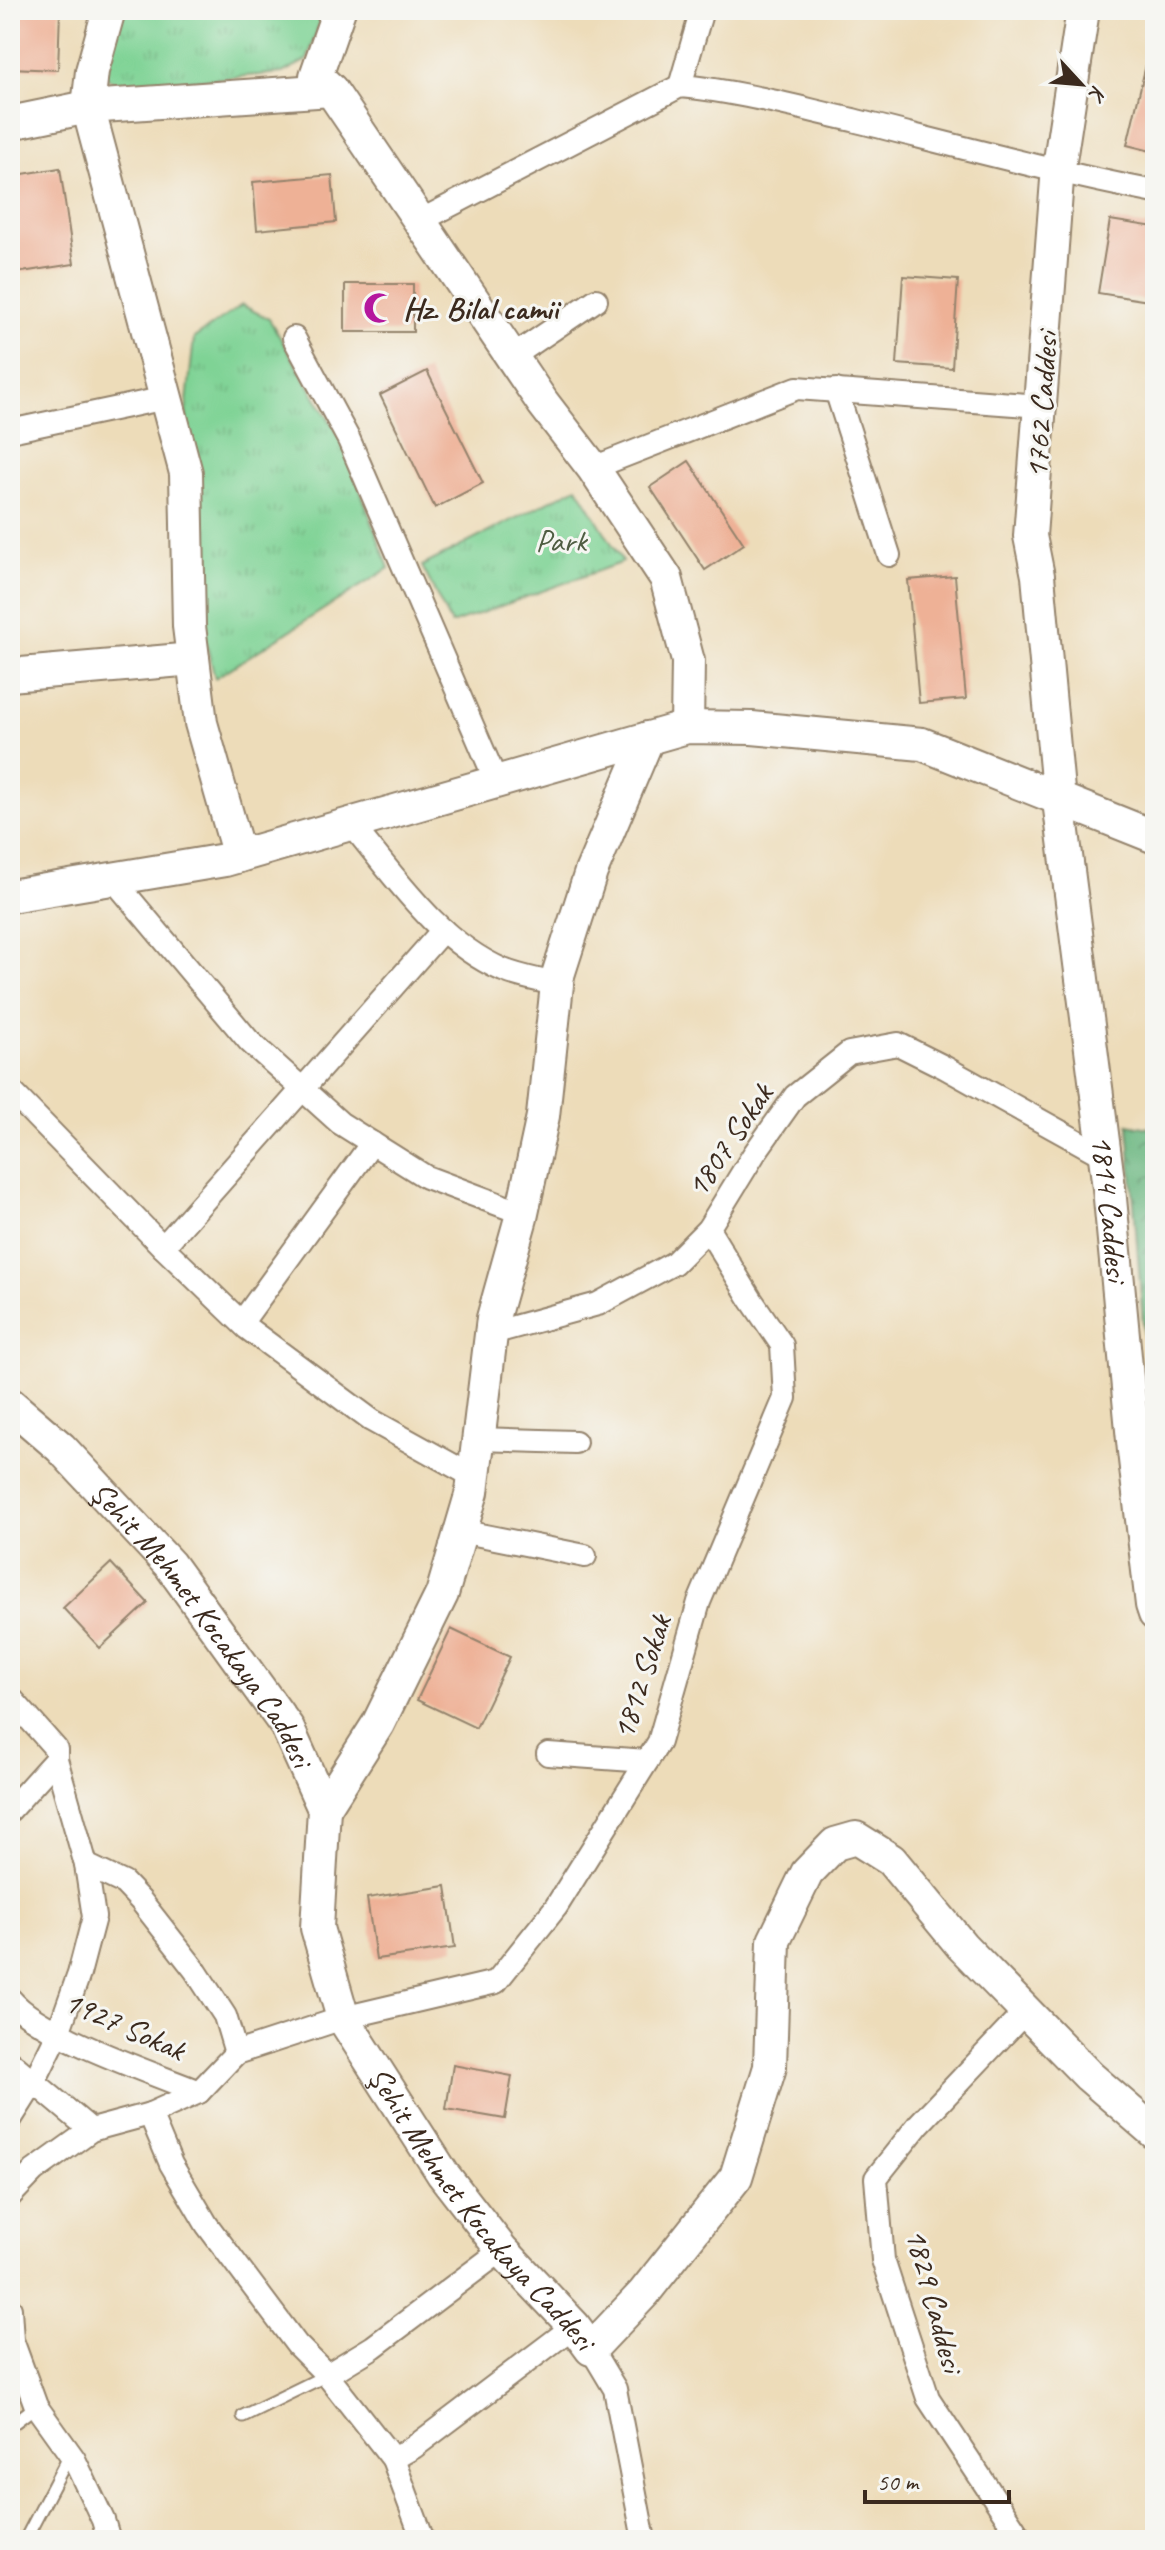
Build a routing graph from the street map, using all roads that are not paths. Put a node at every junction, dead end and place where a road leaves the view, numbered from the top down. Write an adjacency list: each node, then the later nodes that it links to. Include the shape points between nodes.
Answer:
1 (109, 10): 7 (street)
2 (339, 10): 6 (street, via 316,76)
3 (702, 10): 5 (street)
4 (1083, 10): 9 (street, 1762 Caddesi)
5 (680, 86): 9 (street, via 726,90); 11 (street)
6 (331, 90): 7 (street); 11 (street)
7 (88, 107): 8 (street); 16 (street)
8 (10, 123)
9 (1058, 173): 10 (street); 17 (street, 1762 Caddesi)
10 (1155, 192)
11 (420, 221): 14 (street)
12 (596, 300): 14 (street)
13 (294, 338): 25 (street, via 349,440)
14 (512, 357): 19 (street)
15 (836, 390): 17 (street); 19 (street, via 797,388); 20 (street)
16 (166, 398): 18 (street); 21 (street, via 186,473)
17 (1041, 406): 26 (street, 1762 Caddesi, via 1030,536)
18 (10, 431)
19 (593, 468): 23 (street, via 666,578 688,661)
20 (889, 555)
21 (193, 659): 22 (street); 29 (street, via 201,723)
22 (10, 675)
23 (687, 727): 24 (street); 26 (street, via 922,744)
24 (648, 738): 25 (street); 33 (street, via 591,872)
25 (497, 783): 27 (street)
26 (1059, 801): 28 (street); 37 (street, 1814 Caddesi)
27 (351, 824): 29 (street); 32 (street)
28 (1155, 837)
29 (239, 856): 30 (street)
30 (113, 879): 31 (street); 34 (street, via 249,1041)
31 (10, 896)
32 (443, 930): 33 (street, via 504,970); 34 (street)
33 (558, 985): 38 (street, via 543,1116)
34 (302, 1089): 36 (street); 40 (street)
35 (10, 1090): 40 (street)
36 (372, 1143): 38 (street, via 426,1177); 41 (street)
37 (1104, 1156): 39 (street, 1807 Sokak, via 898,1044 849,1053 795,1096); 49 (street, 1814 Caddesi)
38 (522, 1213): 42 (street)
39 (708, 1229): 42 (street, 1807 Sokak, via 674,1263 598,1304); 53 (street, 1812 Sokak, via 782,1345 785,1398 699,1602 659,1742)
40 (163, 1247): 41 (street)
41 (242, 1322): 46 (street, via 371,1420)
42 (492, 1333): 44 (street)
43 (10, 1404): 54 (street, Şehit Mehmet Kocakaya Caddesi, via 61,1448 170,1565 287,1727)
44 (478, 1439): 45 (street); 46 (street)
45 (575, 1442)
46 (474, 1477): 47 (street)
47 (460, 1531): 48 (street); 54 (street, via 442,1594 385,1711)
48 (585, 1556)
49 (1155, 1614)
50 (10, 1697): 52 (street, via 56,1749)
51 (548, 1754): 53 (street)
52 (56, 1759): 55 (street); 56 (street)
53 (647, 1761): 59 (street, 1812 Sokak, via 556,1907 496,1982)
54 (324, 1809): 59 (street, Şehit Mehmet Kocakaya Caddesi, via 317,1928)
55 (10, 1810)
56 (86, 1865): 60 (street, via 94,1917); 61 (street, via 124,1883 141,1901 225,2016)
57 (10, 1999): 60 (street, 1927 Sokak)
58 (1025, 2012): 68 (street, Şehit Mehmet Kocakaya Caddesi); 72 (street, Şehit Mehmet Kocakaya Caddesi, via 891,1860 856,1838 835,1844 807,1873 774,1941 770,2067 736,2177 644,2293); 84 (street, 1829 Caddesi, via 919,2124 876,2178 883,2260 928,2398)
59 (343, 2018): 61 (street, 1927 Sokak); 70 (street, Şehit Mehmet Kocakaya Caddesi, via 443,2174)
60 (58, 2033): 63 (street); 64 (street, 1927 Sokak)
61 (236, 2053): 64 (street, 1927 Sokak)
62 (10, 2062): 63 (street)
63 (34, 2082): 66 (street); 67 (street)
64 (199, 2092): 65 (street)
65 (150, 2114): 67 (street); 74 (street, via 171,2164 207,2225 297,2345)
66 (10, 2120)
67 (91, 2130): 69 (street)
68 (1155, 2133)
69 (13, 2186)
70 (502, 2250): 72 (street, Şehit Mehmet Kocakaya Caddesi); 74 (street)
71 (10, 2309): 73 (street)
72 (582, 2338): 79 (street); 83 (street, via 615,2389)
73 (17, 2374): 75 (street)
74 (327, 2375): 76 (lane); 79 (street)
75 (36, 2406): 77 (lane); 78 (street)
76 (243, 2416)
77 (10, 2426)
78 (70, 2454): 80 (lane); 81 (street)
79 (393, 2459): 82 (street)
80 (25, 2540)
81 (109, 2540)
82 (423, 2540)
83 (644, 2540)
84 (1022, 2540)

